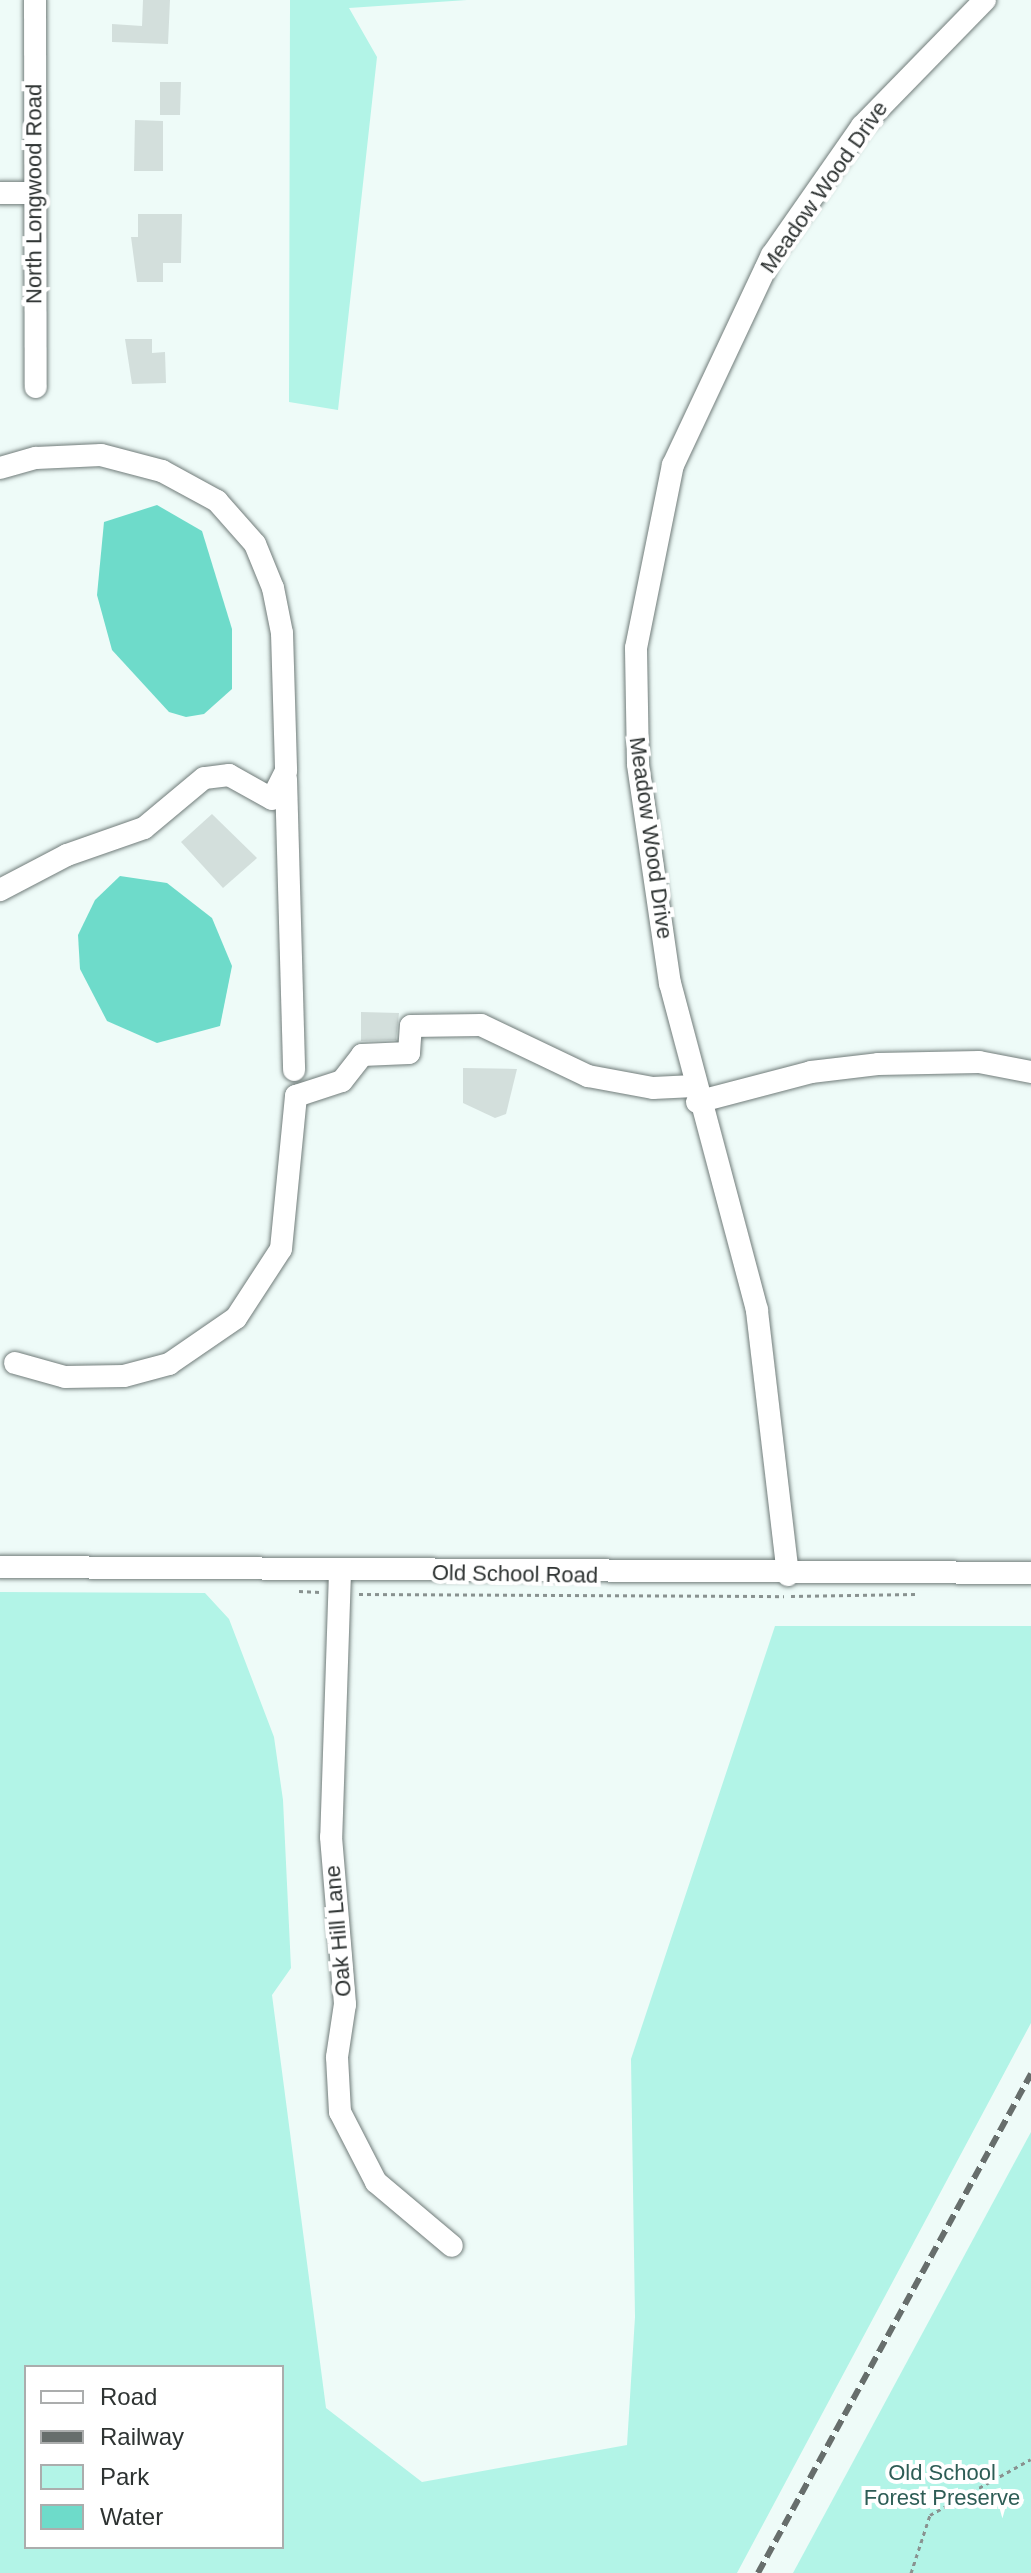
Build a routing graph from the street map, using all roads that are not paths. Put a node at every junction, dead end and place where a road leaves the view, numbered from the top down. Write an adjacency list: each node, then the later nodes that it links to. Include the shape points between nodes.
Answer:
1 (35, 0): 4 (street, North Longwood Road)
2 (985, 0): 11 (street, Meadow Wood Drive, via 862,126 772,255 710,377 656,522 636,648 638,764 670,984)
3 (0, 193): 4 (street)
4 (31, 193): 5 (street, North Longwood Road)
5 (36, 387)
6 (0, 468): 7 (street, via 101,455 162,471 217,501 255,544 273,588 282,633)
7 (286, 771): 8 (street, via 272,799 229,775 204,778 144,828 67,855); 9 (street)
8 (0, 890)
9 (294, 1070)
10 (1031, 1072): 11 (street, via 979,1062 878,1064)
11 (696, 1094): 12 (street, via 588,1076 481,1025 411,1026 409,1053 362,1055 342,1081 296,1096 281,1249 236,1318 169,1364 124,1376 65,1377); 16 (street, Meadow Wood Drive, via 757,1310)
12 (15, 1363)
13 (0, 1567): 14 (street, Old School Road)
14 (340, 1572): 16 (street, Old School Road); 17 (street, Oak Hill Lane, via 331,1851 345,2004 337,2057 340,2112 376,2182)
15 (1031, 1573): 16 (street, Old School Road)
16 (788, 1575)
17 (452, 2246)

